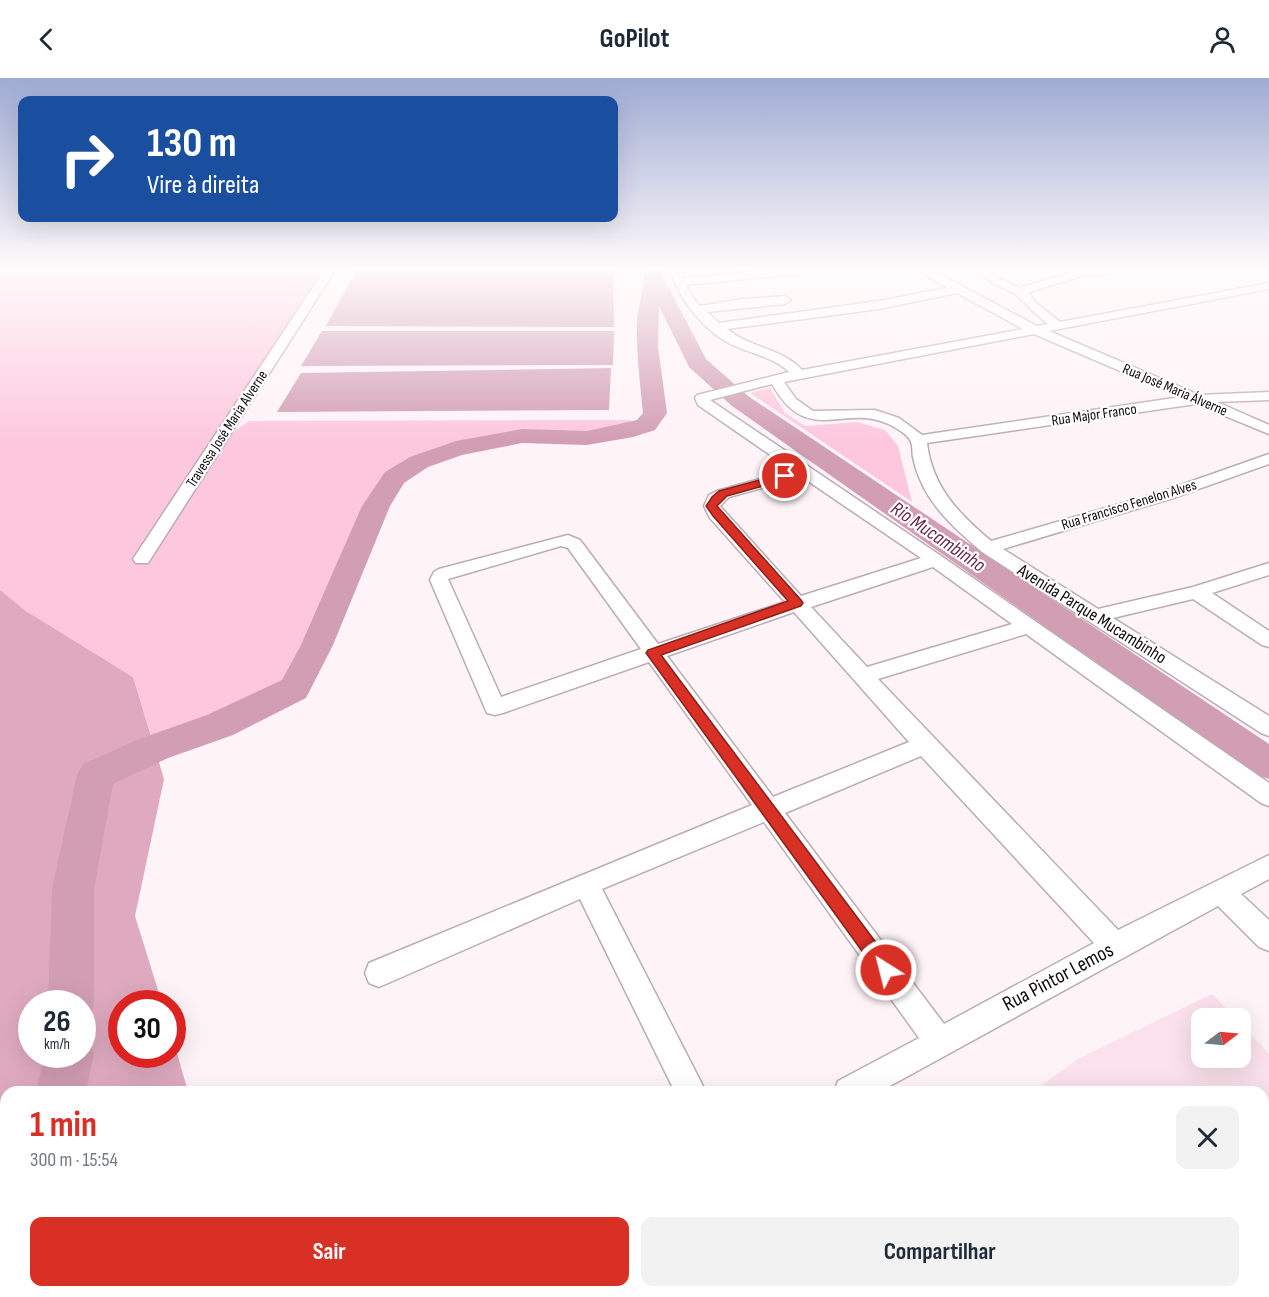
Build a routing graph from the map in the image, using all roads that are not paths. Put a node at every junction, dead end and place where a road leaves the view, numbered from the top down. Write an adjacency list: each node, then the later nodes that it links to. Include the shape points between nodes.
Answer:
1 (294, 326): 16 (street, Travessa José Maria Alverne)
2 (725, 326): 5 (street)
3 (1027, 326): 6 (street, Rua José Maria Álverne)
4 (1058, 326): 6 (street)
5 (717, 327): 7 (street, via 731,340 783,359)
6 (1035, 330): 7 (street); 10 (street, Rua José Maria Álverne)
7 (799, 375): 8 (street)
8 (776, 379): 12 (street, via 790,402 809,414 817,417 862,412 884,417 909,429); 14 (street, via 705,396 703,402)
9 (1269, 396): 10 (street, Rua Major Franco)
10 (1199, 399): 11 (street, Rua José Maria Álverne); 12 (street, Rua Major Franco)
11 (1269, 430)
12 (920, 440): 15 (street, Avenida Parque Mucambinho, via 920,458 938,499 951,517)
13 (1269, 459): 15 (street, Rua Francisco Fenelon Alves, via 1167,495)
14 (805, 471): 17 (street); 20 (street, via 723,494 712,506)
15 (988, 548): 21 (street, Avenida Parque Mucambinho)
16 (142, 559)
17 (935, 560): 20 (street); 22 (street)
18 (1269, 569): 19 (street)
19 (1196, 592): 21 (street); 23 (street)
20 (796, 603): 24 (street); 25 (street)
21 (1096, 616): 26 (street, Avenida Parque Mucambinho)
22 (1029, 626): 25 (street); 28 (street)
23 (1269, 640)
24 (652, 653): 24 (street, via 495,707 440,576 568,540); 29 (street)
25 (862, 676): 27 (street)
26 (1269, 727)
27 (925, 745): 29 (street); 34 (street)
28 (1269, 796)
29 (768, 809): 31 (street); 36 (street)
30 (1269, 866): 32 (street, Rua Pintor Lemos)
31 (586, 884): 35 (street); 37 (street)
32 (1221, 892): 33 (street); 34 (street, Rua Pintor Lemos)
33 (1269, 938)
34 (1114, 946): 36 (street, Rua Pintor Lemos)
35 (379, 973)
36 (939, 1041): 38 (street, Rua Pintor Lemos)
37 (688, 1086)
38 (866, 1086)

